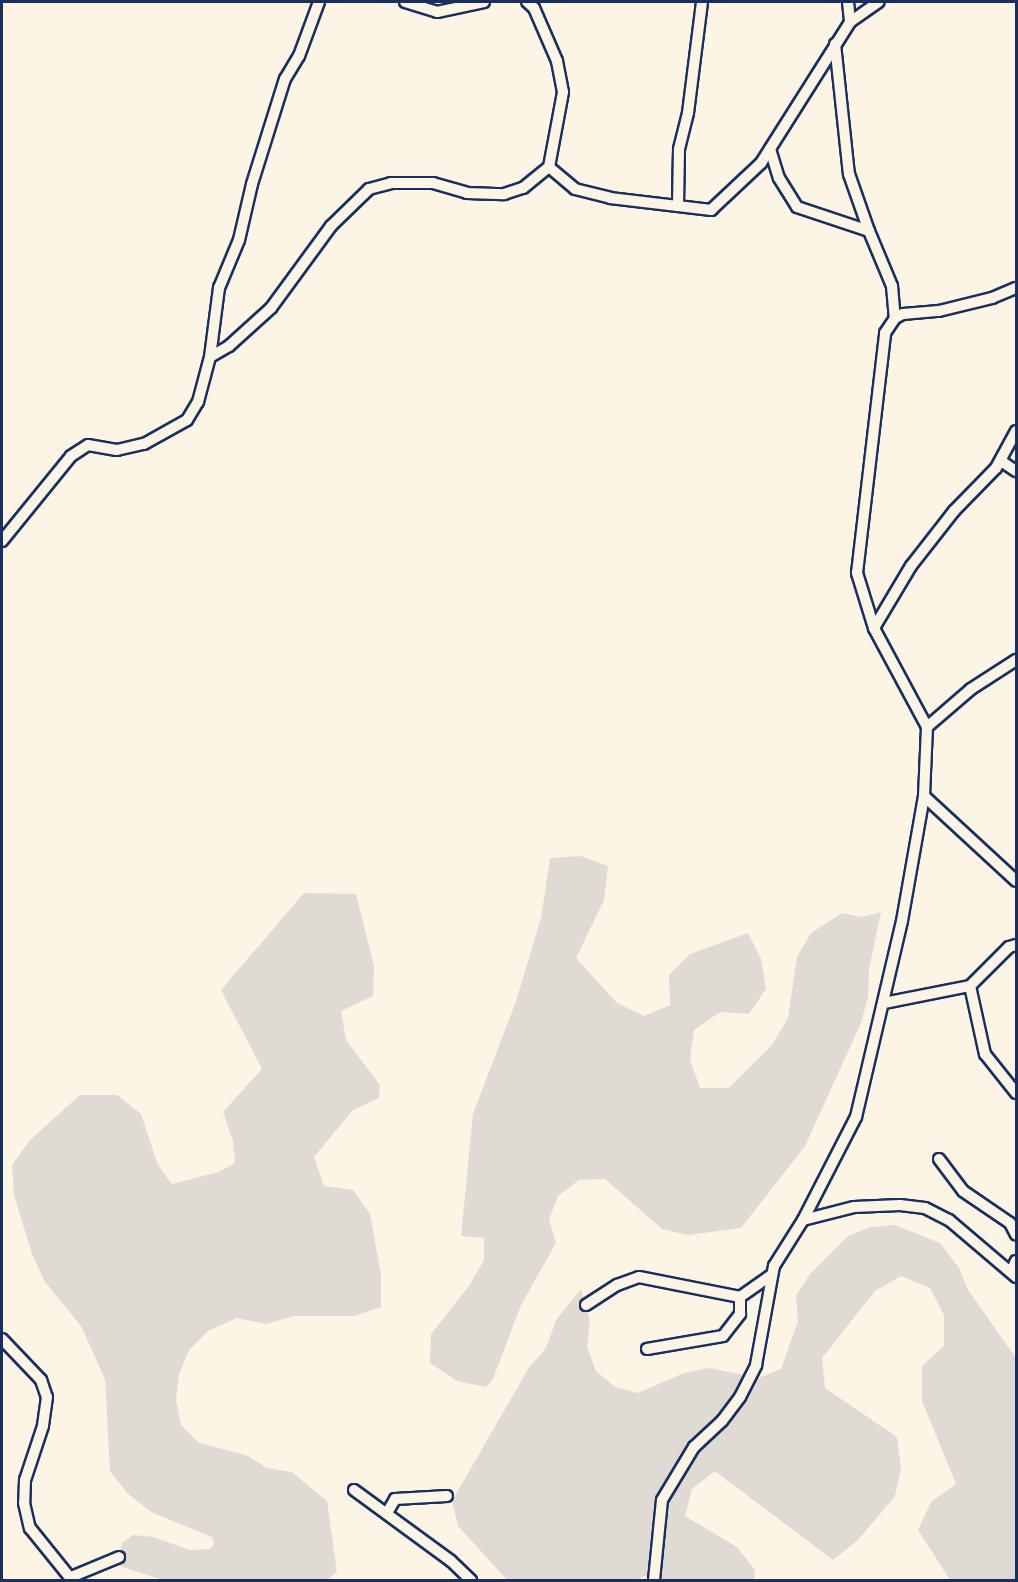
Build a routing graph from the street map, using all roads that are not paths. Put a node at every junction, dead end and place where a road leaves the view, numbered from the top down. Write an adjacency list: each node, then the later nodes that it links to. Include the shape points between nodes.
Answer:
1 (319, 2): 16 (street, via 299,56 285,79 239,240 219,288)
2 (405, 2): 3 (street, via 437,12)
3 (484, 2)
4 (527, 2): 11 (street, via 534,8 557,61 563,92)
5 (702, 2): 12 (street, via 690,103 679,149)
6 (848, 2): 8 (street)
7 (879, 2): 8 (street)
8 (850, 22): 9 (street)
9 (835, 44): 10 (street); 13 (street, via 849,174)
10 (770, 149): 12 (street, via 743,182 711,210); 13 (street, via 779,178 797,207)
11 (549, 167): 12 (street, via 575,189 610,198); 16 (street, via 523,188 504,194 467,193 433,183 391,183 369,189 331,226 271,308 236,340)
12 (678, 206)
13 (869, 231): 15 (street, via 892,286)
14 (1017, 288): 15 (street, via 992,298)
15 (895, 318): 21 (street, via 885,333 857,573)
16 (210, 357): 20 (street, via 198,402 186,420 134,447 117,450 88,445 71,456)
17 (1017, 431): 18 (street)
18 (1001, 461): 19 (street); 21 (street, via 954,511 911,566)
19 (1017, 471)
20 (2, 541)
21 (874, 628): 23 (street)
22 (1017, 660): 23 (street, via 971,689)
23 (927, 727): 24 (street)
24 (924, 796): 25 (street); 28 (street)
25 (1017, 881)
26 (1017, 945): 27 (street, via 1010,947)
27 (970, 986): 28 (street); 29 (street, via 985,1054)
28 (884, 1003): 31 (street, via 865,1095)
29 (1017, 1093)
30 (939, 1159): 32 (street, via 963,1191 1010,1223)
31 (804, 1220): 34 (street, via 854,1207 926,1208 949,1220); 35 (street, via 786,1242)
32 (1017, 1235)
33 (1017, 1261): 34 (street)
34 (1014, 1274)
35 (772, 1275): 36 (street); 46 (street, via 756,1365 740,1397 722,1421 694,1446 662,1500)
36 (740, 1297): 37 (street, via 639,1277 617,1285); 39 (street, via 740,1314 723,1336)
37 (586, 1305)
38 (2, 1339): 44 (street, via 41,1380 47,1396 43,1426 25,1480 24,1503 30,1528)
39 (647, 1349)
40 (354, 1490): 42 (street)
41 (447, 1496): 42 (street, via 395,1499)
42 (387, 1513): 45 (street)
43 (119, 1557): 44 (street)
44 (71, 1579)
45 (471, 1581)
46 (654, 1581)

